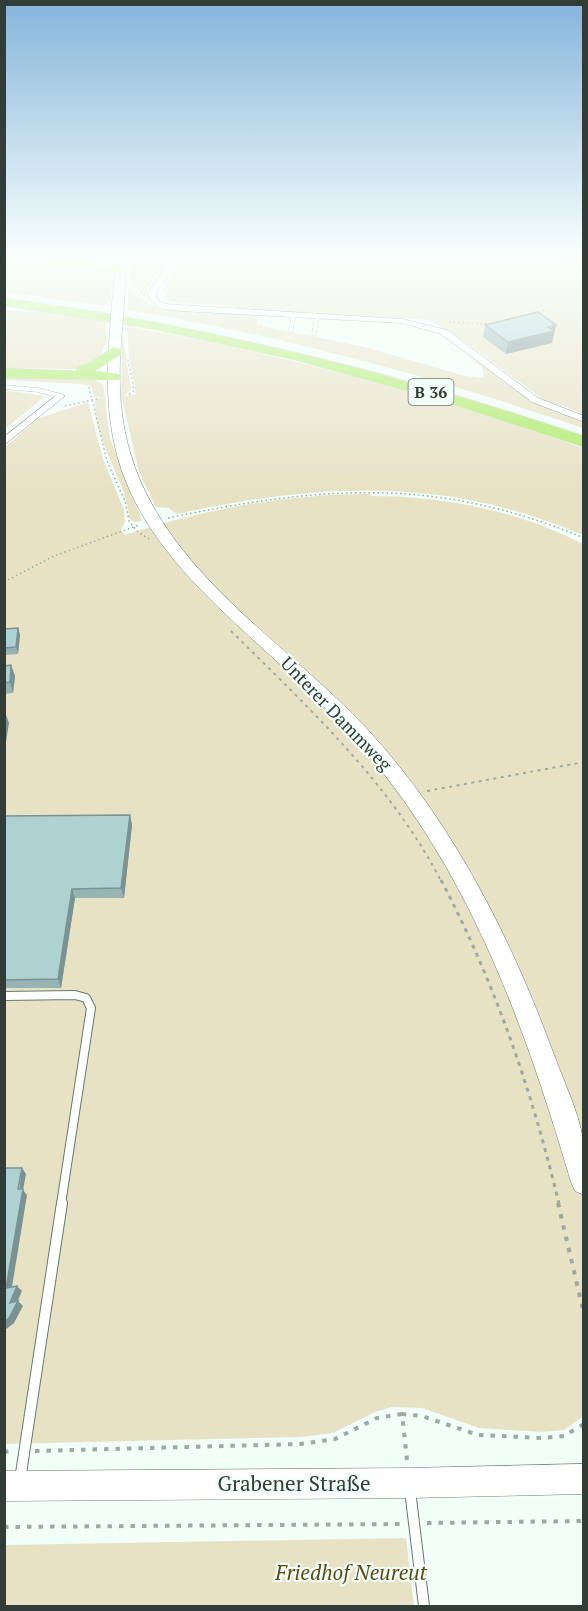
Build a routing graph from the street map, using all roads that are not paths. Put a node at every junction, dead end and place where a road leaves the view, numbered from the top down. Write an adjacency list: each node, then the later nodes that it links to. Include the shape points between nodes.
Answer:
1 (117, 334): 5 (main road, Unterer Dammweg, bridge)
2 (193, 334): 14 (highway, B 36, via 343,368)
3 (227, 334): 12 (highway, B 36, via 422,381)
4 (448, 334): 11 (street, via 535,400)
5 (121, 353): 6 (highway); 8 (main road, Unterer Dammweg)
6 (83, 370): 7 (highway); 8 (highway)
7 (4, 371): 8 (highway)
8 (113, 374): 16 (main road, Unterer Dammweg, via 119,437 128,467 155,521 192,572 364,737 410,794 465,878 515,981)
9 (4, 387): 10 (lane)
10 (61, 396): 13 (street)
11 (584, 419)
12 (584, 432)
13 (4, 442)
14 (584, 442)
15 (4, 996): 19 (lane, via 75,995 86,998 91,1008 24,1451)
16 (584, 1182)
17 (584, 1479): 18 (main road, Grabener Straße)
18 (409, 1483): 19 (main road, Grabener Straße); 20 (lane)
19 (12, 1486)
20 (424, 1606)

